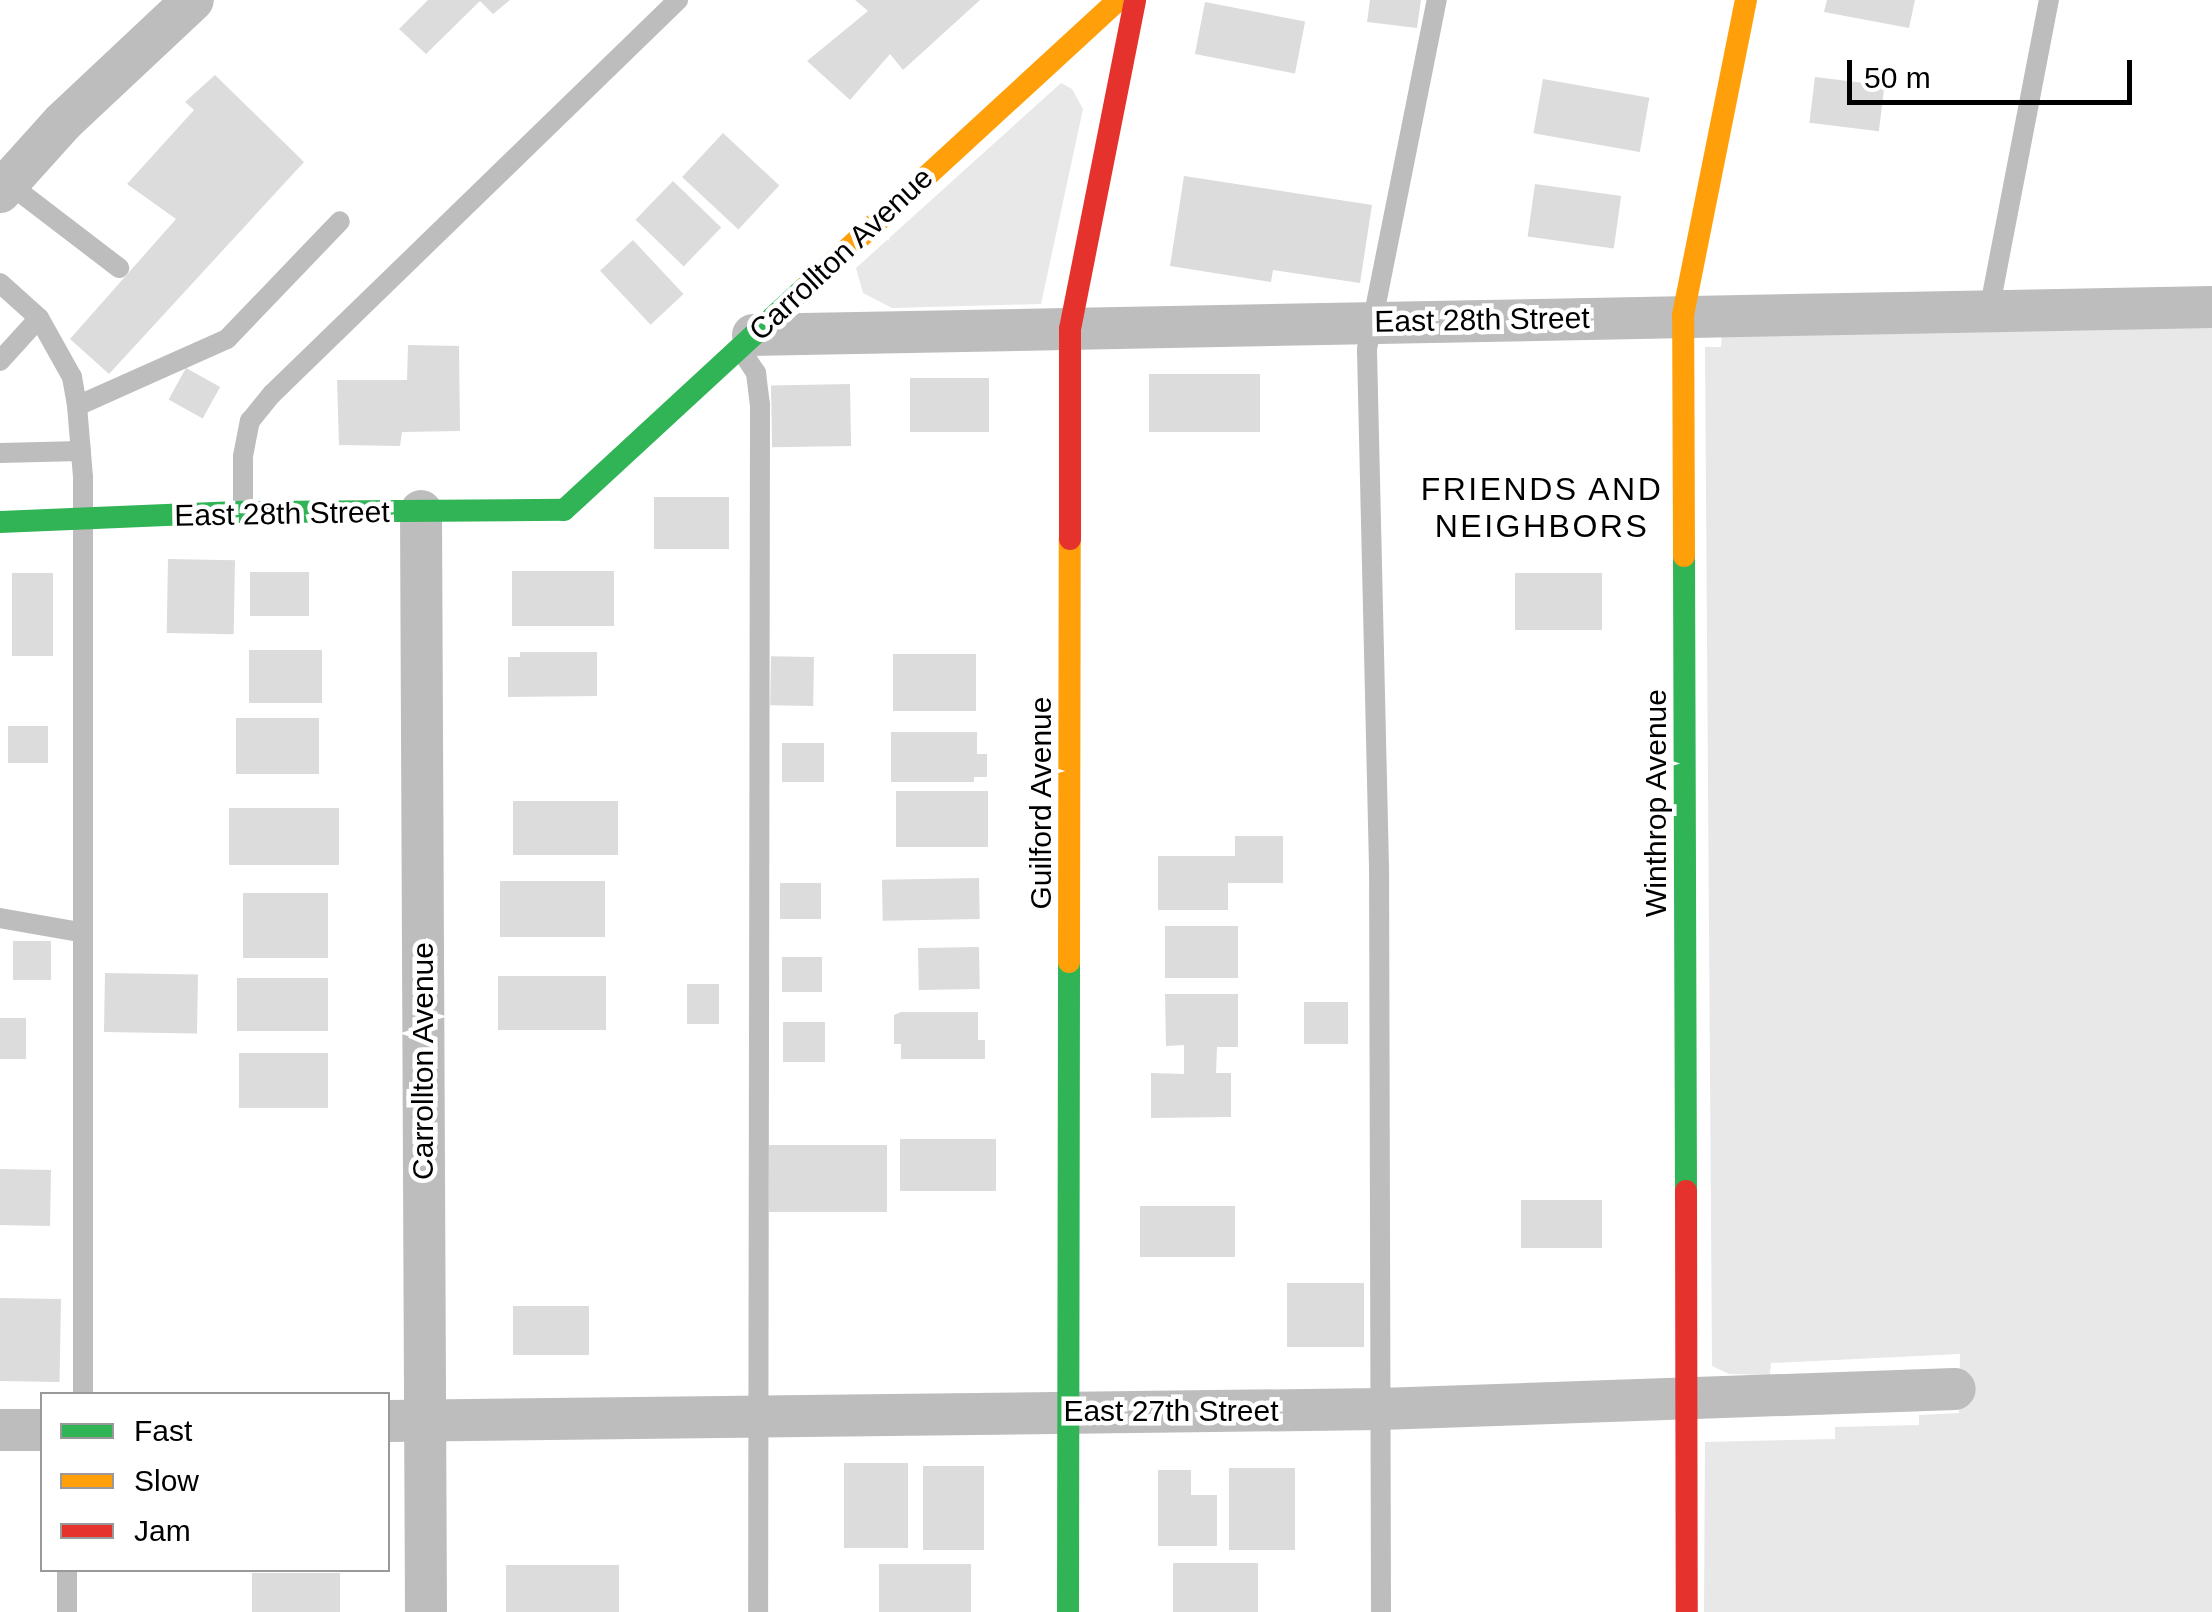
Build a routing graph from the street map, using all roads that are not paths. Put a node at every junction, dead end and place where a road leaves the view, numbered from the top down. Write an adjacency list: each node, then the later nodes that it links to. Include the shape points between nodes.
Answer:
1 (193, 0): 8 (street, via 63,122)
2 (678, 0): 25 (lane, via 272,394 250,421)
3 (1118, 0): 18 (street, Carrollton Avenue)
4 (1136, 0): 17 (street, Guilford Avenue)
5 (1437, 0): 16 (lane)
6 (1746, 0): 14 (street, Winthrop Avenue)
7 (2048, 0): 13 (lane)
8 (4, 188): 10 (lane)
9 (340, 220): 20 (lane, via 226,339)
10 (120, 268)
11 (0, 283): 15 (lane)
12 (2212, 307): 13 (street, East 28th Street)
13 (1989, 310): 14 (street, East 28th Street)
14 (1684, 315): 16 (street, East 28th Street); 32 (street, Winthrop Avenue)
15 (39, 318): 19 (lane); 20 (lane, via 72,376)
16 (1374, 322): 17 (street, East 28th Street); 33 (lane, via 1367,349 1379,867)
17 (1070, 329): 18 (street, East 28th Street); 34 (street, Guilford Avenue)
18 (746, 341): 23 (street, Carrollton Avenue); 35 (lane, via 760,404)
19 (0, 361)
20 (78, 406): 21 (lane)
21 (81, 451): 22 (lane); 26 (lane)
22 (0, 453)
23 (564, 510): 24 (street, East 28th Street)
24 (421, 511): 25 (street, East 28th Street); 36 (street, Carrollton Avenue)
25 (243, 512): 26 (street, East 28th Street)
26 (80, 520): 27 (street, East 28th Street); 29 (lane)
27 (0, 522)
28 (0, 918): 29 (lane)
29 (79, 932): 31 (lane)
30 (1955, 1388): 32 (street, East 27th Street)
31 (83, 1392)
32 (1687, 1400): 33 (street, East 27th Street); 45 (street, Winthrop Avenue)
33 (1380, 1409): 34 (street, East 27th Street); 44 (lane)
34 (1070, 1412): 35 (street, East 27th Street); 43 (street, Guilford Avenue)
35 (757, 1414): 36 (street, East 27th Street); 42 (lane)
36 (406, 1420): 41 (street, Carrollton Avenue)
37 (0, 1430): 38 (street)
38 (40, 1430)
39 (67, 1572): 40 (lane)
40 (67, 1612)
41 (426, 1612)
42 (758, 1612)
43 (1068, 1612)
44 (1381, 1612)
45 (1686, 1612)

